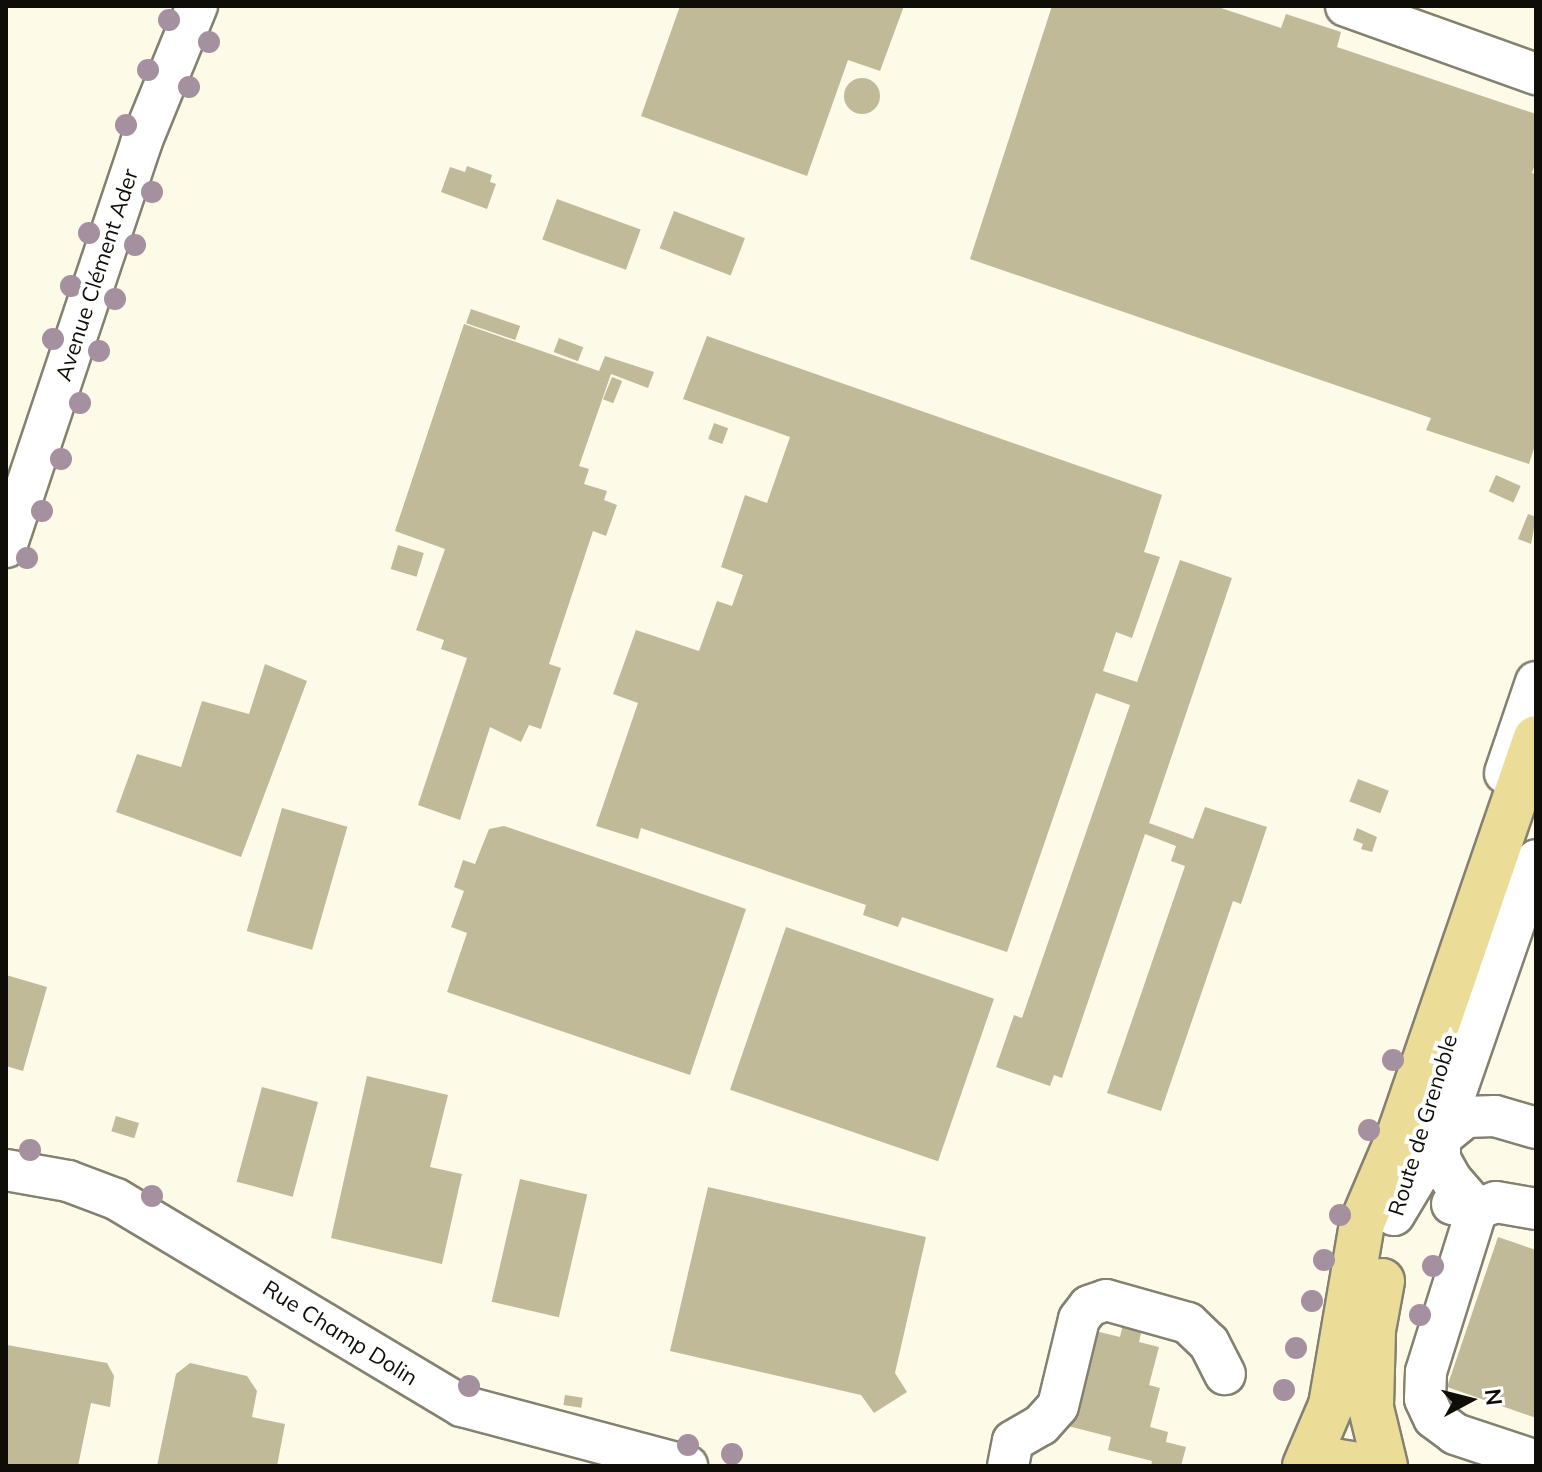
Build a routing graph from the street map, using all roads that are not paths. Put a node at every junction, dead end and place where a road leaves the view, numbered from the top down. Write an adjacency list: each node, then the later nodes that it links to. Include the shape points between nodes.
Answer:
1 (197, 6): 4 (street, Avenue Clément Ader, via 141,143)
2 (1346, 6): 3 (street)
3 (1536, 74)
4 (6, 547)
5 (1536, 682): 14 (street, Route de Grenoble, via 1386,1114)
6 (1536, 738): 14 (main road, Route de Grenoble, via 1397,1141)
7 (1536, 795): 14 (main road, Route de Grenoble, via 1444,1054)
8 (1536, 860): 10 (street, Route de Grenoble)
9 (1536, 1127): 10 (street, via 1495,1116 1466,1117)
10 (1440, 1138): 12 (street, via 1440,1159); 14 (street)
11 (6, 1170): 16 (street, Rue Champ Dolin, via 68,1181 116,1199 462,1406)
12 (1477, 1209): 13 (street, via 1496,1202); 14 (street, via 1440,1202); 17 (street, via 1426,1372 1425,1399 1434,1418 1455,1434)
13 (1536, 1209)
14 (1378, 1219): 20 (main road, Route de Grenoble, via 1331,1405); 23 (main road, Route de Grenoble, via 1372,1421)
15 (1225, 1374): 19 (street, via 1209,1343 1188,1323 1106,1300 1089,1306 1079,1319 1058,1406 1041,1425 1013,1441)
16 (597, 1455): 18 (street, Rue Champ Dolin)
17 (1536, 1461)
18 (687, 1466)
19 (1008, 1466)
20 (1305, 1466)
21 (1313, 1466): 22 (main road, via 1333,1461)
22 (1366, 1466)
23 (1385, 1466)

